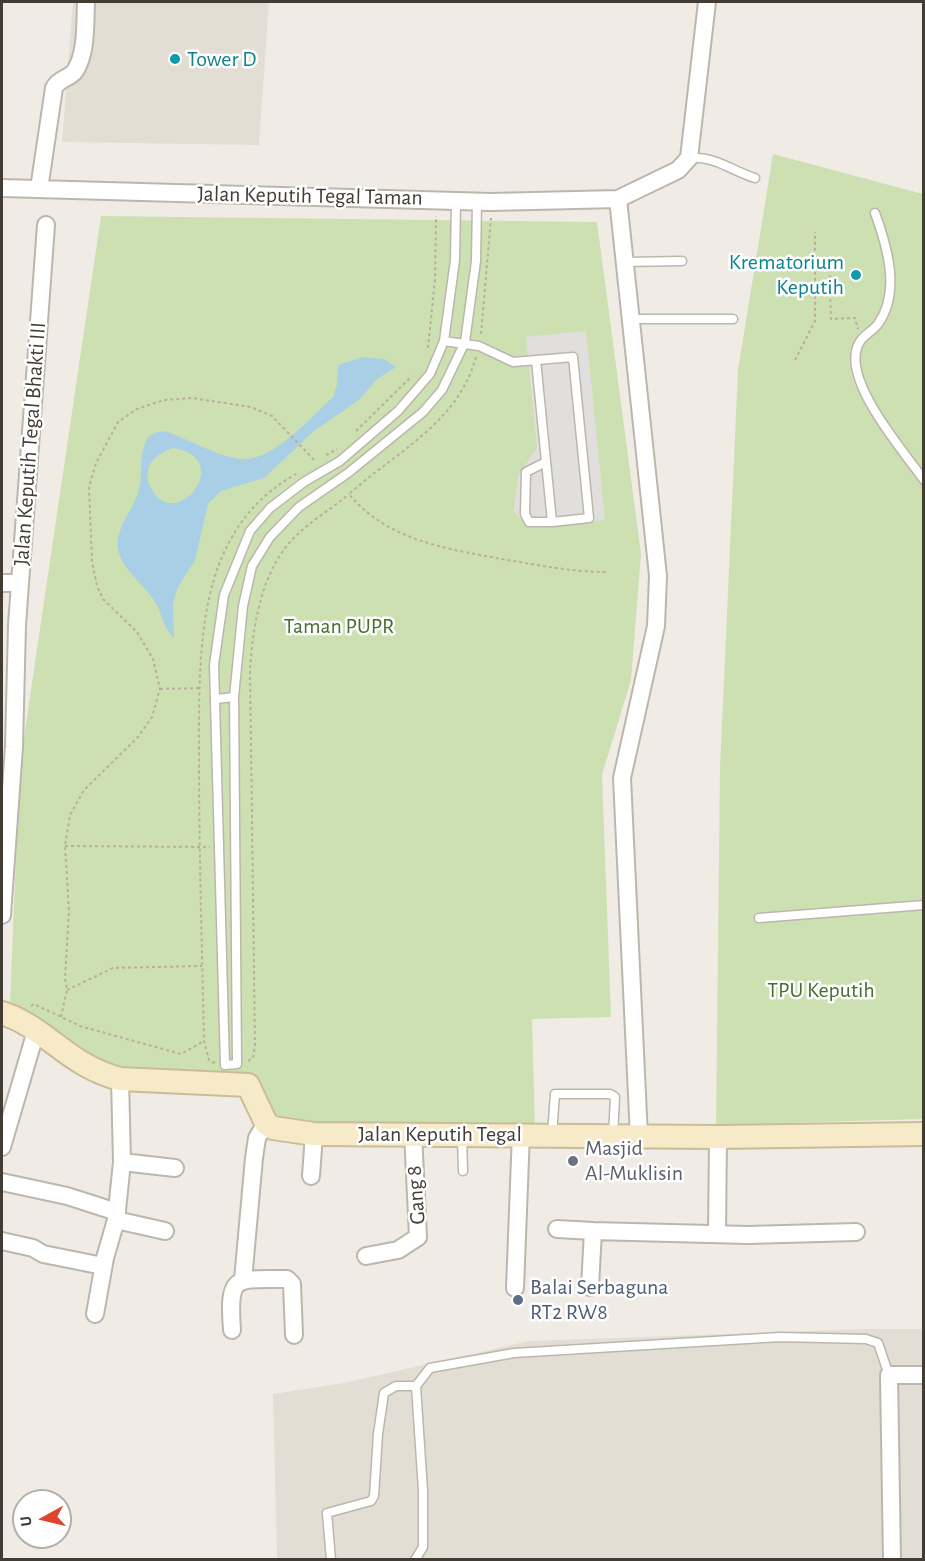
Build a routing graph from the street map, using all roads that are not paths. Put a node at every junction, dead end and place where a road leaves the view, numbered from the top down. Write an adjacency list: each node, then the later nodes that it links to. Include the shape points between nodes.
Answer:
1 (86, 2): 6 (street, via 78,66 54,88)
2 (707, 2): 3 (street)
3 (689, 158): 4 (lane, via 710,158 725,168); 7 (street, via 678,170)
4 (755, 178)
5 (2, 188): 6 (street, Jalan Keputih Tegal Taman)
6 (39, 189): 8 (street, Jalan Keputih Tegal Taman)
7 (618, 199): 9 (street, Jalan Keputih Tegal Taman); 13 (street)
8 (456, 201): 9 (street, Jalan Keputih Tegal Taman); 16 (lane, via 455,260)
9 (484, 202): 17 (lane)
10 (875, 213): 22 (lane, via 887,256 889,300 876,327 860,340 857,374 890,434)
11 (46, 225): 25 (street, Jalan Keputih Tegal Bhakti III)
12 (682, 261): 13 (lane)
13 (626, 262): 14 (street)
14 (632, 319): 15 (lane); 44 (street, via 658,576 656,626 622,778)
15 (734, 320)
16 (444, 341): 17 (lane); 19 (lane, via 430,374 398,411)
17 (465, 342): 18 (lane, via 513,362); 21 (lane, via 442,390 423,412)
18 (536, 360): 20 (lane); 23 (lane, via 573,357 589,518)
19 (340, 461): 21 (lane); 27 (lane, via 283,496 250,531 224,595 214,665)
20 (546, 462): 23 (lane); 23 (lane, via 526,472 525,514 529,522)
21 (348, 473): 26 (lane, via 299,507 270,537 252,566 243,606)
22 (924, 480)
23 (552, 522)
24 (2, 583): 25 (street)
25 (20, 584): 29 (street, Jalan Keputih Tegal Bhakti III)
26 (234, 697): 27 (lane); 31 (lane)
27 (216, 699): 32 (lane)
28 (924, 905): 30 (lane)
29 (2, 915)
30 (759, 918)
31 (235, 949): 32 (lane); 32 (lane, via 237,1064 225,1065)
32 (222, 952)
33 (19, 1021): 34 (main road, via 76,1061); 35 (street)
34 (120, 1078): 36 (main road, via 244,1084 251,1088); 47 (street)
35 (8, 1099): 46 (street)
36 (266, 1123): 39 (main road, Jalan Keputih Tegal, via 273,1128); 61 (street, via 257,1138 254,1158)
37 (413, 1133): 39 (main road, Jalan Keputih Tegal); 40 (main road, Jalan Keputih Tegal); 59 (street, Gang 8, via 418,1238 398,1250)
38 (520, 1133): 40 (main road, Jalan Keputih Tegal); 42 (main road, Jalan Keputih Tegal); 63 (street)
39 (314, 1134): 50 (street)
40 (462, 1134): 49 (lane)
41 (924, 1134): 45 (main road, Jalan Keputih Tegal)
42 (552, 1135): 43 (main road, Jalan Keputih Tegal); 43 (lane, via 555,1094 610,1094 615,1098)
43 (613, 1136): 44 (main road, Jalan Keputih Tegal)
44 (639, 1137): 45 (main road, Jalan Keputih Tegal)
45 (718, 1137): 57 (street)
46 (2, 1147)
47 (122, 1162): 48 (street); 52 (street)
48 (175, 1168)
49 (463, 1171)
50 (311, 1176)
51 (2, 1182): 52 (street)
52 (117, 1210): 54 (street); 60 (street)
53 (557, 1229): 55 (street)
54 (165, 1231)
55 (592, 1231): 57 (street); 62 (street)
56 (856, 1232): 57 (street)
57 (717, 1234)
58 (2, 1241): 60 (street)
59 (366, 1256)
60 (103, 1266): 64 (street)
61 (243, 1280): 65 (street, via 231,1291); 66 (street, via 290,1280)
62 (590, 1287)
63 (515, 1288)
64 (95, 1314)
65 (232, 1330)
66 (294, 1335)
67 (924, 1374): 68 (street)
68 (889, 1375): 69 (lane, via 878,1343 866,1339 780,1337 504,1353 434,1366); 72 (street)
69 (416, 1386): 70 (lane, via 396,1386 384,1393 374,1496 371,1501 327,1513); 71 (lane, via 423,1547)
70 (331, 1560)
71 (415, 1560)
72 (892, 1560)

